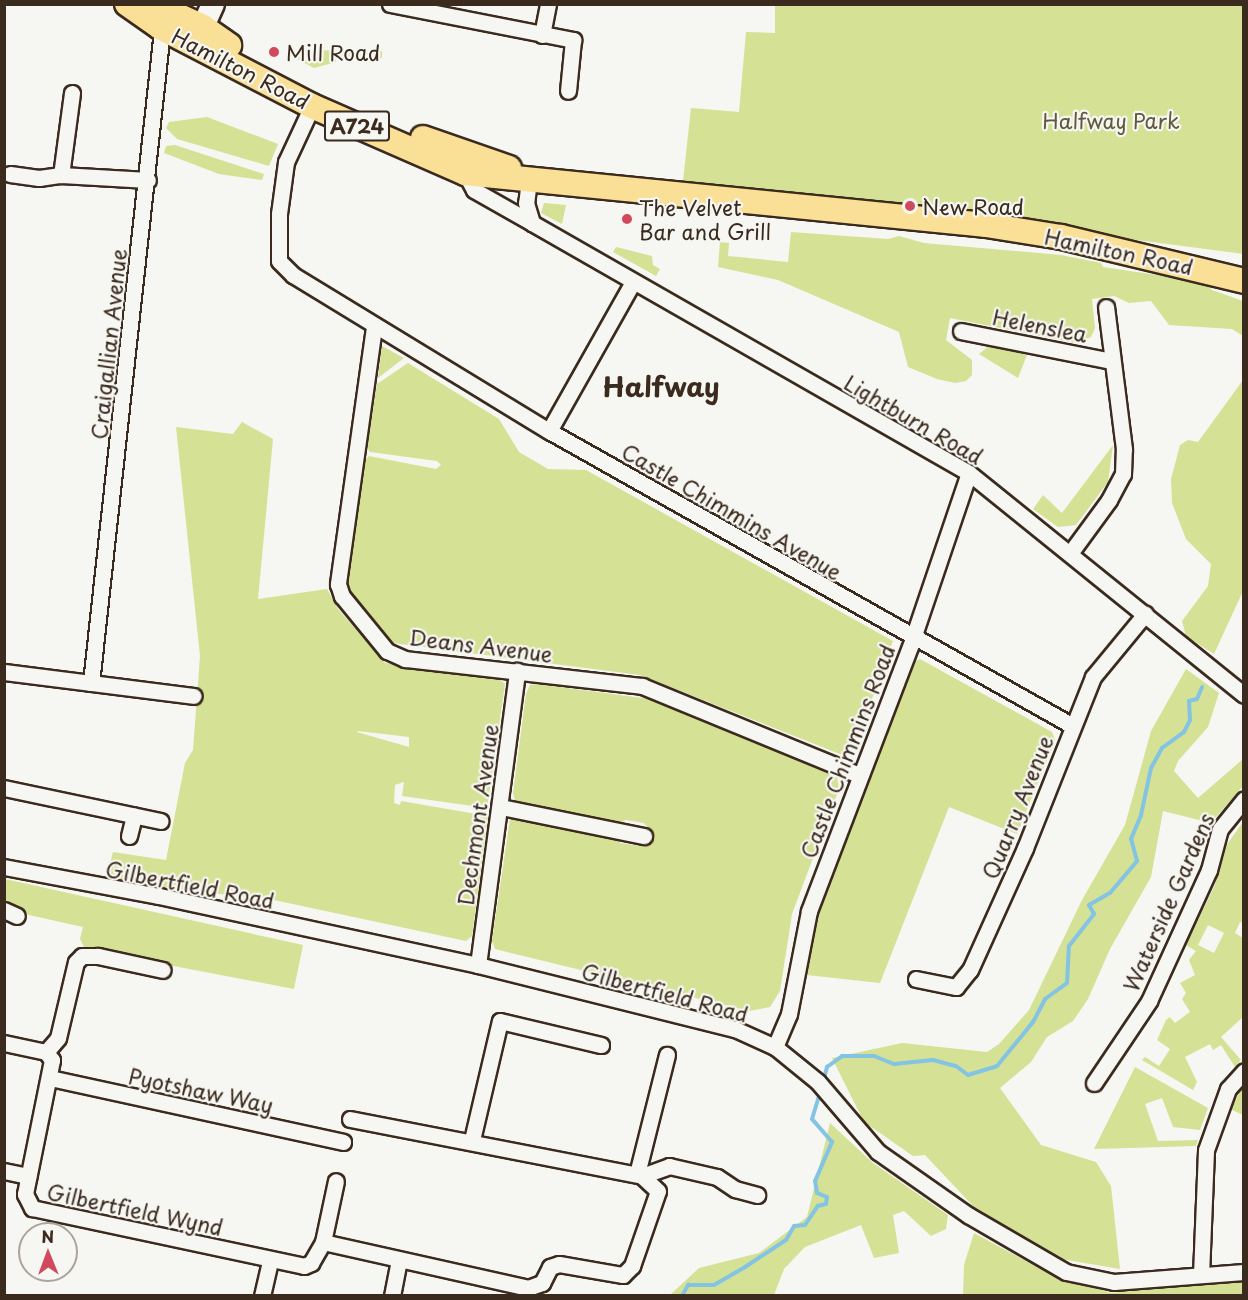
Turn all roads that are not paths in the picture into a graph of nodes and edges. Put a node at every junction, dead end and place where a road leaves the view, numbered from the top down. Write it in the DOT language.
graph roads {
  1 [pos="127,4"];
  2 [pos="213,4"];
  3 [pos="390,4"];
  4 [pos="548,4"];
  5 [pos="160,14"];
  6 [pos="200,35"];
  7 [pos="542,35"];
  8 [pos="568,91"];
  9 [pos="72,93"];
  10 [pos="312,105"];
  11 [pos="465,173"];
  12 [pos="10,174"];
  13 [pos="61,175"];
  14 [pos="148,180"];
  15 [pos="528,180"];
  16 [pos="532,223"];
  17 [pos="1244,281"];
  18 [pos="633,282"];
  19 [pos="1106,307"];
  20 [pos="374,327"];
  21 [pos="961,331"];
  22 [pos="1111,361"];
  23 [pos="549,430"];
  24 [pos="969,473"];
  25 [pos="1071,552"];
  26 [pos="1145,614"];
  27 [pos="913,638"];
  28 [pos="517,671"];
  29 [pos="4,672"];
  30 [pos="91,683"];
  31 [pos="1244,695"];
  32 [pos="193,696"];
  33 [pos="1072,726"];
  34 [pos="859,775"];
  35 [pos="4,788"];
  36 [pos="1244,800"];
  37 [pos="501,807"];
  38 [pos="134,816"];
  39 [pos="161,821"];
  40 [pos="129,836"];
  41 [pos="644,836"];
  42 [pos="4,867"];
  43 [pos="478,965"];
  44 [pos="163,970"];
  45 [pos="916,978"];
  46 [pos="4,1043"];
  47 [pos="601,1045"];
  48 [pos="775,1047"];
  49 [pos="46,1052"];
  50 [pos="667,1055"];
  51 [pos="1244,1071"];
  52 [pos="50,1078"];
  53 [pos="1094,1083"];
  54 [pos="350,1119"];
  55 [pos="471,1140"];
  56 [pos="343,1142"];
  57 [pos="4,1171"];
  58 [pos="639,1175"];
  59 [pos="28,1176"];
  60 [pos="336,1181"];
  61 [pos="757,1195"];
  62 [pos="323,1242"];
  63 [pos="399,1260"];
  64 [pos="270,1261"];
  65 [pos="1244,1272"];
  66 [pos="1201,1275"];
  67 [pos="262,1296"];
  68 [pos="392,1296"];
  1 -- 5 [label="main road, Hamilton Road / A724"];
  2 -- 6 [label="street"];
  3 -- 7 [label="street"];
  4 -- 7 [label="street"];
  5 -- 6 [label="main road, Hamilton Road / A724"];
  5 -- 14 [label="street, Craigallian Avenue"];
  6 -- 10 [label="main road, Hamilton Road / A724"];
  6 -- 15 [label="main road, Hamilton Road / A724"];
  7 -- 8 [label="street"];
  9 -- 13 [label="street"];
  10 -- 11 [label="main road, Hamilton Road / A724"];
  10 -- 20 [label="street, Castle Chimmins Avenue"];
  11 -- 15 [label="main road, Hamilton Road / A724"];
  11 -- 16 [label="street, Lightburn Road"];
  12 -- 13 [label="street"];
  13 -- 14 [label="street"];
  14 -- 30 [label="street, Craigallian Avenue"];
  15 -- 16 [label="street"];
  15 -- 17 [label="main road, Hamilton Road / A724"];
  16 -- 18 [label="street, Lightburn Road"];
  18 -- 23 [label="street"];
  18 -- 24 [label="street, Lightburn Road"];
  19 -- 22 [label="street"];
  20 -- 23 [label="street, Castle Chimmins Avenue"];
  20 -- 28 [label="street, Deans Avenue"];
  21 -- 22 [label="street, Helenslea"];
  22 -- 25 [label="street"];
  23 -- 27 [label="street, Castle Chimmins Avenue"];
  24 -- 25 [label="street, Lightburn Road"];
  24 -- 27 [label="street, Castle Chimmins Road"];
  25 -- 26 [label="street, Lightburn Road"];
  26 -- 31 [label="street, Lightburn Road"];
  26 -- 33 [label="street, Quarry Avenue"];
  27 -- 33 [label="street, Castle Chimmins Avenue"];
  27 -- 34 [label="street, Castle Chimmins Road"];
  28 -- 34 [label="street, Deans Avenue"];
  28 -- 37 [label="street, Dechmont Avenue"];
  29 -- 30 [label="street"];
  30 -- 32 [label="street"];
  33 -- 45 [label="street, Quarry Avenue"];
  34 -- 48 [label="street, Castle Chimmins Road"];
  35 -- 38 [label="street"];
  36 -- 53 [label="street, Waterside Gardens"];
  37 -- 41 [label="street"];
  37 -- 43 [label="street, Dechmont Avenue"];
  38 -- 39 [label="street"];
  38 -- 40 [label="street"];
  42 -- 43 [label="street, Gilbertfield Road"];
  43 -- 48 [label="street, Gilbertfield Road"];
  44 -- 49 [label="street"];
  46 -- 49 [label="street"];
  47 -- 55 [label="street"];
  48 -- 66 [label="street, Gilbertfield Road"];
  49 -- 52 [label="street, Gilbertfield Wynd"];
  50 -- 58 [label="street"];
  51 -- 66 [label="street"];
  52 -- 56 [label="street, Pyotshaw Way"];
  52 -- 59 [label="street, Gilbertfield Wynd"];
  54 -- 55 [label="street"];
  55 -- 58 [label="street"];
  57 -- 59 [label="street"];
  58 -- 61 [label="street"];
  58 -- 63 [label="street"];
  59 -- 64 [label="street, Gilbertfield Wynd"];
  60 -- 62 [label="street, Gilbertfield Wynd"];
  62 -- 63 [label="street"];
  62 -- 64 [label="street, Gilbertfield Wynd"];
  63 -- 68 [label="street"];
  64 -- 67 [label="street"];
  65 -- 66 [label="street, Gilbertfield Road"];
}
